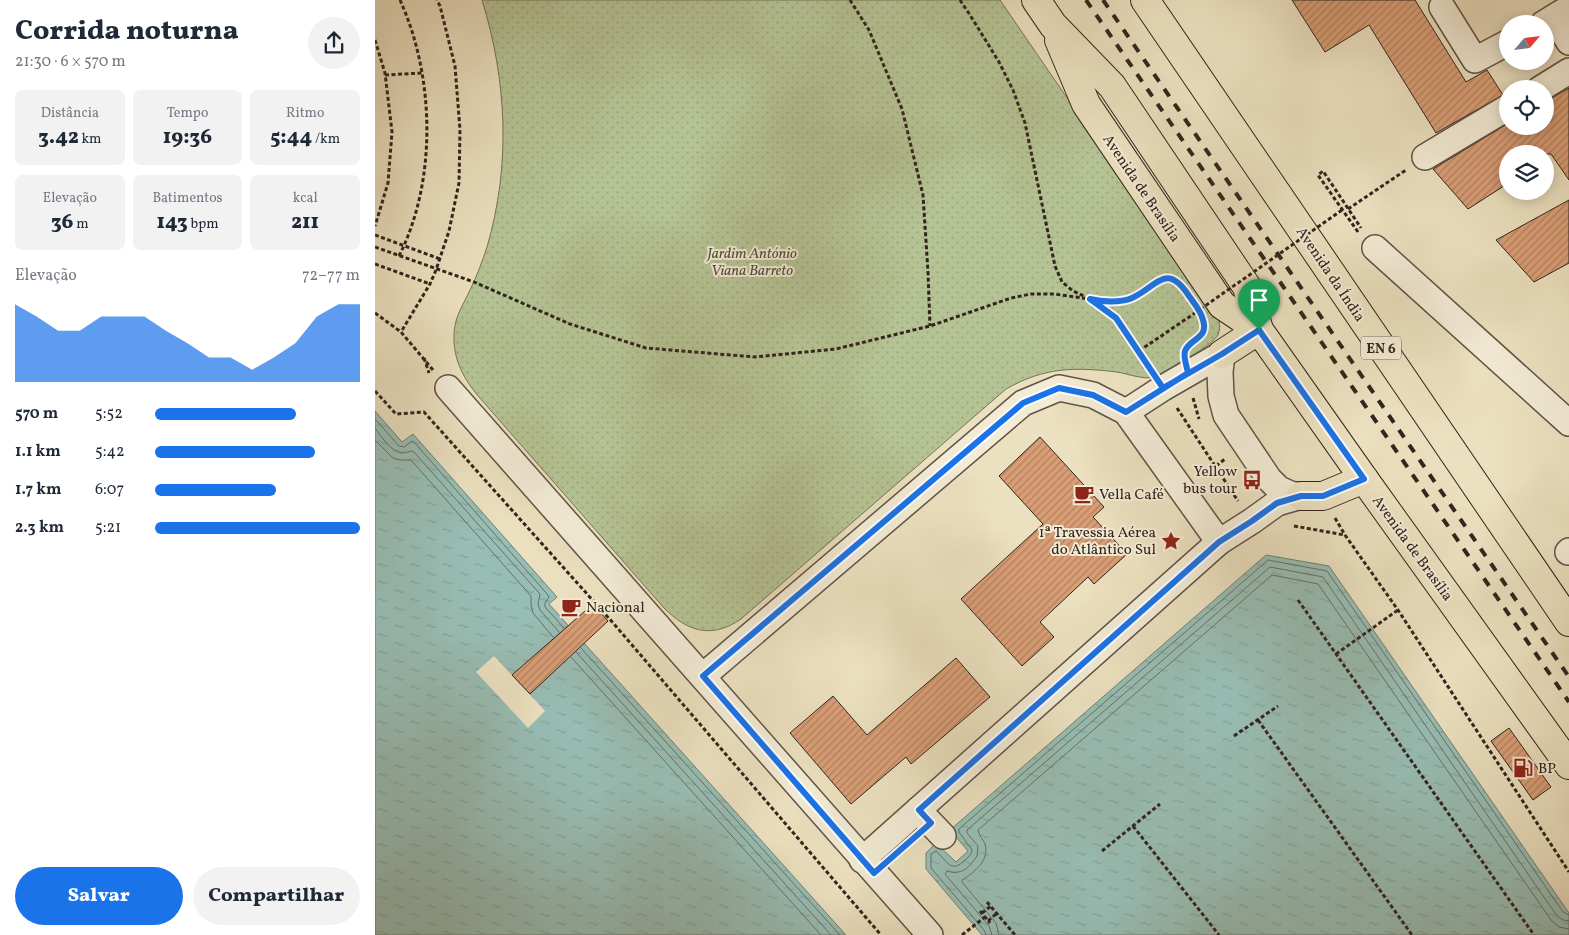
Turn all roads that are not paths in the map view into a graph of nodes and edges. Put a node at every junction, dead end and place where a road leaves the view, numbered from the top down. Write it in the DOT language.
graph roads {
  1 [pos="1036,0"];
  2 [pos="1145,0"];
  3 [pos="1442,7"];
  4 [pos="1555,16"];
  5 [pos="1569,42"];
  6 [pos="1499,47"];
  7 [pos="1569,71"];
  8 [pos="1554,80"];
  9 [pos="1499,113"];
  10 [pos="1425,157"];
  11 [pos="1368,243"];
  12 [pos="1259,330"];
  13 [pos="1222,354"];
  14 [pos="439,381"];
  15 [pos="1126,412"];
  16 [pos="1569,422"];
  17 [pos="1364,479"];
  18 [pos="1301,496"];
  19 [pos="1219,542"];
  20 [pos="1569,622"];
  21 [pos="703,676"];
  22 [pos="1569,766"];
  23 [pos="919,810"];
  24 [pos="943,836"];
  25 [pos="863,860"];
  26 [pos="930,935"];
  1 -- 12 [label="main road, Avenida de Brasília"];
  2 -- 20 [label="main road, Avenida da Índia / EN 6"];
  3 -- 6 [label="street"];
  4 -- 5 [label="street"];
  7 -- 8 [label="street"];
  9 -- 10 [label="street"];
  11 -- 16 [label="street"];
  12 -- 13 [label="main road"];
  12 -- 17 [label="main road, Avenida de Brasília"];
  13 -- 15 [label="street"];
  13 -- 18 [label="street"];
  14 -- 21 [label="street"];
  15 -- 19 [label="street"];
  15 -- 21 [label="street"];
  17 -- 18 [label="main road"];
  17 -- 22 [label="main road, Avenida de Brasília"];
  18 -- 19 [label="street"];
  19 -- 23 [label="street"];
  21 -- 25 [label="street"];
  23 -- 24 [label="street"];
  23 -- 25 [label="street"];
  25 -- 26 [label="street"];
}
